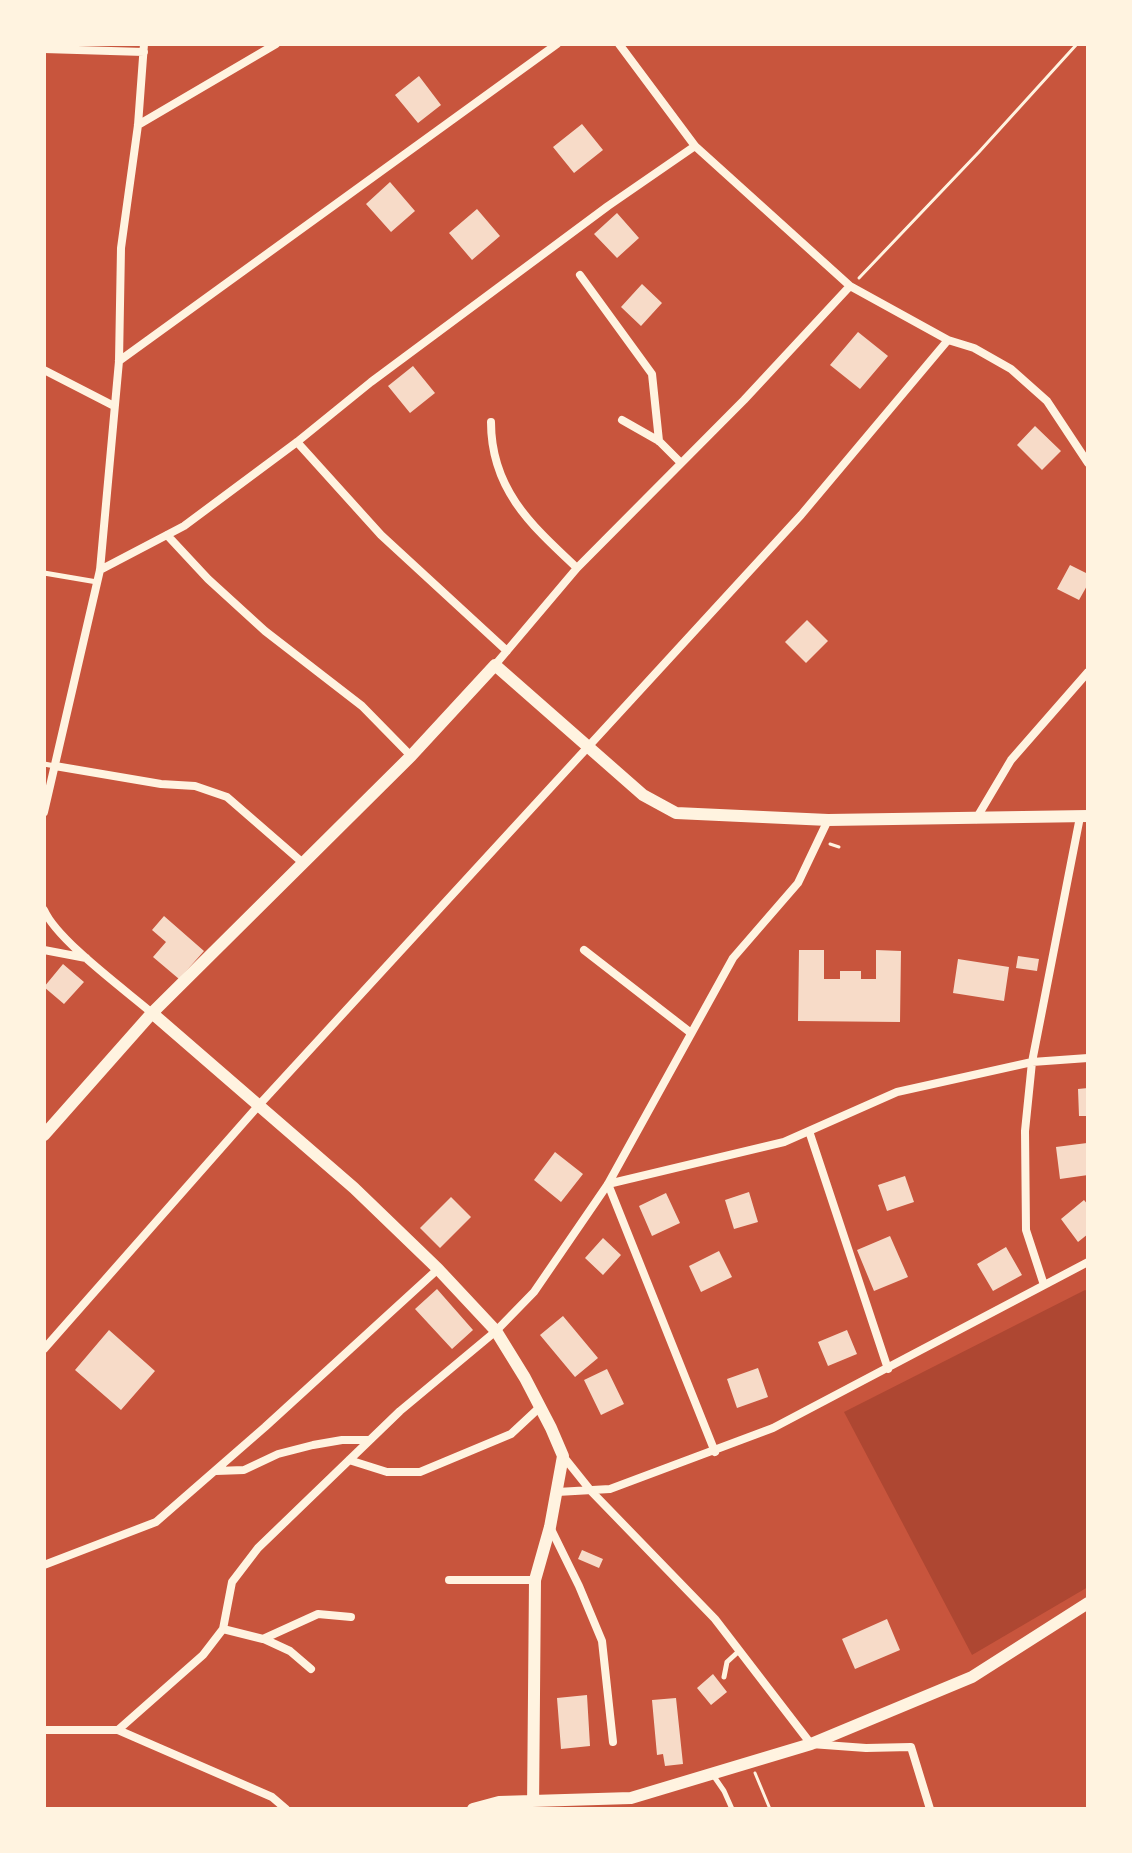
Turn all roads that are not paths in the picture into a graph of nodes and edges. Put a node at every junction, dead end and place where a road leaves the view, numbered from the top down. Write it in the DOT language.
graph roads {
  1 [pos="276,44"];
  2 [pos="557,44"];
  3 [pos="619,44"];
  4 [pos="144,48"];
  5 [pos="44,49"];
  6 [pos="138,125"];
  7 [pos="695,146"];
  8 [pos="580,275"];
  9 [pos="850,286"];
  10 [pos="948,340"];
  11 [pos="119,361"];
  12 [pos="44,370"];
  13 [pos="114,406"];
  14 [pos="622,420"];
  15 [pos="491,422"];
  16 [pos="659,441"];
  17 [pos="297,442"];
  18 [pos="681,463"];
  19 [pos="1088,463"];
  20 [pos="167,535"];
  21 [pos="577,568"];
  22 [pos="100,570"];
  23 [pos="44,573"];
  24 [pos="97,582"];
  25 [pos="507,651"];
  26 [pos="495,665"];
  27 [pos="1088,672"];
  28 [pos="590,746"];
  29 [pos="411,756"];
  30 [pos="44,764"];
  31 [pos="55,766"];
  32 [pos="44,812"];
  33 [pos="1084,816"];
  34 [pos="976,819"];
  35 [pos="828,820"];
  36 [pos="303,863"];
  37 [pos="44,910"];
  38 [pos="44,950"];
  39 [pos="584,950"];
  40 [pos="88,959"];
  41 [pos="152,1013"];
  42 [pos="691,1033"];
  43 [pos="1088,1058"];
  44 [pos="1032,1062"];
  45 [pos="259,1105"];
  46 [pos="809,1131"];
  47 [pos="44,1135"];
  48 [pos="608,1184"];
  49 [pos="1086,1266"];
  50 [pos="438,1269"];
  51 [pos="1044,1285"];
  52 [pos="44,1331"];
  53 [pos="496,1331"];
  54 [pos="52,1338"];
  55 [pos="44,1349"];
  56 [pos="888,1369"];
  57 [pos="540,1407"];
  58 [pos="369,1440"];
  59 [pos="715,1452"];
  60 [pos="563,1456"];
  61 [pos="349,1460"];
  62 [pos="216,1471"];
  63 [pos="591,1491"];
  64 [pos="557,1492"];
  65 [pos="550,1527"];
  66 [pos="44,1565"];
  67 [pos="449,1580"];
  68 [pos="535,1580"];
  69 [pos="1088,1603"];
  70 [pos="351,1617"];
  71 [pos="223,1629"];
  72 [pos="263,1639"];
  73 [pos="740,1650"];
  74 [pos="311,1669"];
  75 [pos="724,1677"];
  76 [pos="44,1730"];
  77 [pos="118,1730"];
  78 [pos="613,1742"];
  79 [pos="811,1744"];
  80 [pos="712,1774"];
  81 [pos="533,1806"];
  82 [pos="286,1809"];
  83 [pos="473,1809"];
  84 [pos="732,1809"];
  85 [pos="930,1809"];
  1 -- 6 [label="street"];
  2 -- 11 [label="street"];
  3 -- 7 [label="street"];
  4 -- 5 [label="street"];
  4 -- 6 [label="street"];
  6 -- 11 [label="street"];
  7 -- 9 [label="street"];
  7 -- 17 [label="street"];
  8 -- 16 [label="street"];
  9 -- 10 [label="street"];
  9 -- 18 [label="street"];
  10 -- 19 [label="street"];
  10 -- 28 [label="street"];
  11 -- 13 [label="street"];
  12 -- 13 [label="street"];
  13 -- 22 [label="street"];
  14 -- 16 [label="street"];
  15 -- 21 [label="street"];
  16 -- 18 [label="street"];
  17 -- 20 [label="street"];
  17 -- 25 [label="street"];
  18 -- 21 [label="street"];
  20 -- 22 [label="street"];
  20 -- 29 [label="street"];
  21 -- 25 [label="street"];
  22 -- 24 [label="street"];
  23 -- 24 [label="lane"];
  24 -- 31 [label="street"];
  25 -- 26 [label="street"];
  26 -- 28 [label="street"];
  26 -- 29 [label="street"];
  27 -- 34 [label="street"];
  28 -- 35 [label="street"];
  28 -- 45 [label="street"];
  29 -- 36 [label="street"];
  30 -- 31 [label="lane"];
  31 -- 32 [label="street"];
  31 -- 36 [label="street"];
  33 -- 34 [label="street"];
  33 -- 44 [label="street"];
  34 -- 35 [label="street"];
  35 -- 42 [label="street"];
  36 -- 41 [label="street"];
  37 -- 40 [label="street"];
  38 -- 40 [label="street"];
  39 -- 42 [label="street"];
  40 -- 41 [label="street"];
  41 -- 45 [label="street"];
  41 -- 47 [label="street"];
  42 -- 48 [label="street"];
  43 -- 44 [label="street"];
  44 -- 46 [label="street"];
  44 -- 51 [label="street"];
  45 -- 50 [label="street"];
  45 -- 54 [label="street"];
  46 -- 48 [label="street"];
  46 -- 56 [label="street"];
  48 -- 53 [label="street"];
  48 -- 59 [label="street"];
  49 -- 51 [label="street"];
  50 -- 53 [label="street"];
  50 -- 62 [label="street"];
  51 -- 56 [label="street"];
  52 -- 54 [label="street"];
  53 -- 57 [label="street"];
  53 -- 58 [label="street"];
  54 -- 55 [label="street"];
  56 -- 59 [label="street"];
  57 -- 60 [label="street"];
  57 -- 61 [label="street"];
  58 -- 61 [label="street"];
  58 -- 62 [label="street"];
  59 -- 63 [label="street"];
  60 -- 63 [label="street"];
  60 -- 64 [label="street"];
  61 -- 71 [label="street"];
  62 -- 66 [label="street"];
  63 -- 64 [label="street"];
  63 -- 73 [label="street"];
  64 -- 65 [label="street"];
  65 -- 68 [label="street"];
  65 -- 78 [label="street"];
  67 -- 68 [label="street"];
  68 -- 81 [label="street"];
  69 -- 79 [label="street"];
  70 -- 72 [label="street"];
  71 -- 72 [label="street"];
  71 -- 77 [label="street"];
  72 -- 74 [label="street"];
  73 -- 75 [label="lane"];
  73 -- 79 [label="street"];
  76 -- 77 [label="street"];
  77 -- 82 [label="street"];
  79 -- 80 [label="street"];
  79 -- 85 [label="street"];
  80 -- 81 [label="street"];
  80 -- 84 [label="lane"];
  81 -- 83 [label="street"];
}
